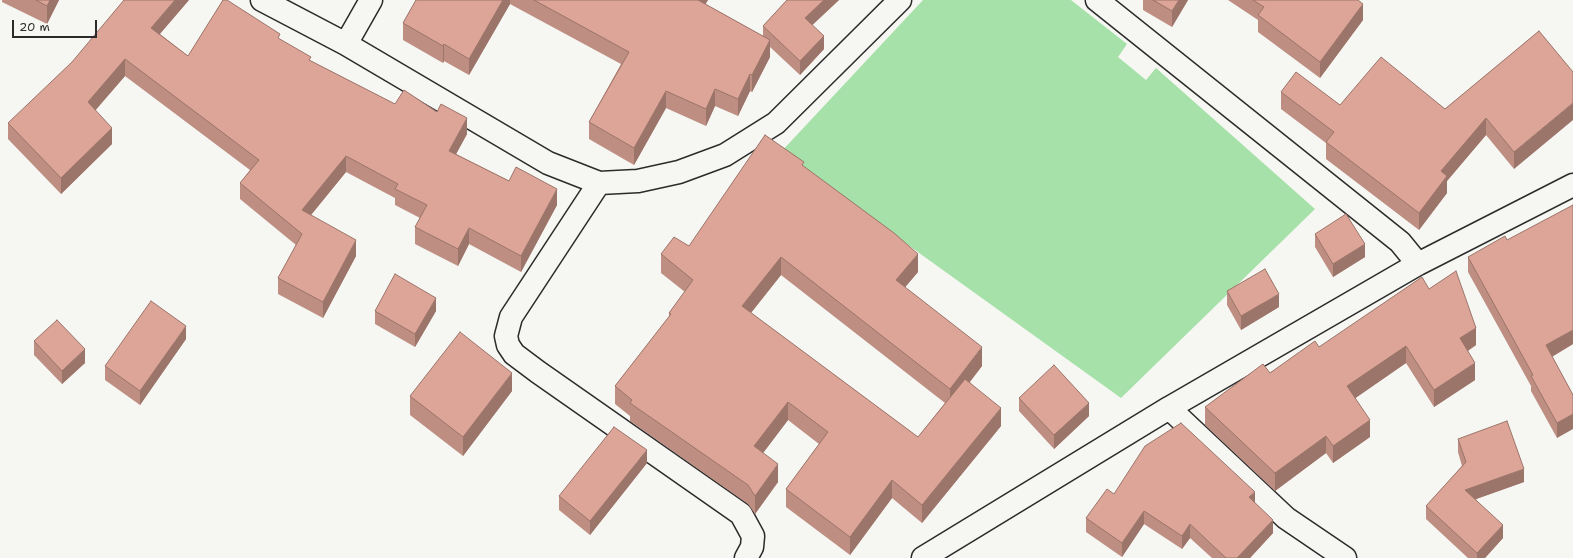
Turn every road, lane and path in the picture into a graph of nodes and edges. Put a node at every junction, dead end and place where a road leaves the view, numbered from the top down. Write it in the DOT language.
graph roads {
  1 [pos="262,0"];
  2 [pos="372,0"];
  3 [pos="900,0"];
  4 [pos="1097,0"];
  5 [pos="346,44"];
  6 [pos="598,183"];
  7 [pos="1573,185"];
  8 [pos="1418,264"];
  9 [pos="1170,408"];
  10 [pos="746,558"];
  11 [pos="923,558"];
  12 [pos="1345,558"];
  1 -- 5 [label="street"];
  2 -- 5 [label="street"];
  3 -- 6 [label="street"];
  4 -- 8 [label="street"];
  5 -- 6 [label="street"];
  6 -- 10 [label="street"];
  7 -- 8 [label="street"];
  8 -- 9 [label="street"];
  9 -- 11 [label="street"];
  9 -- 12 [label="street"];
}
